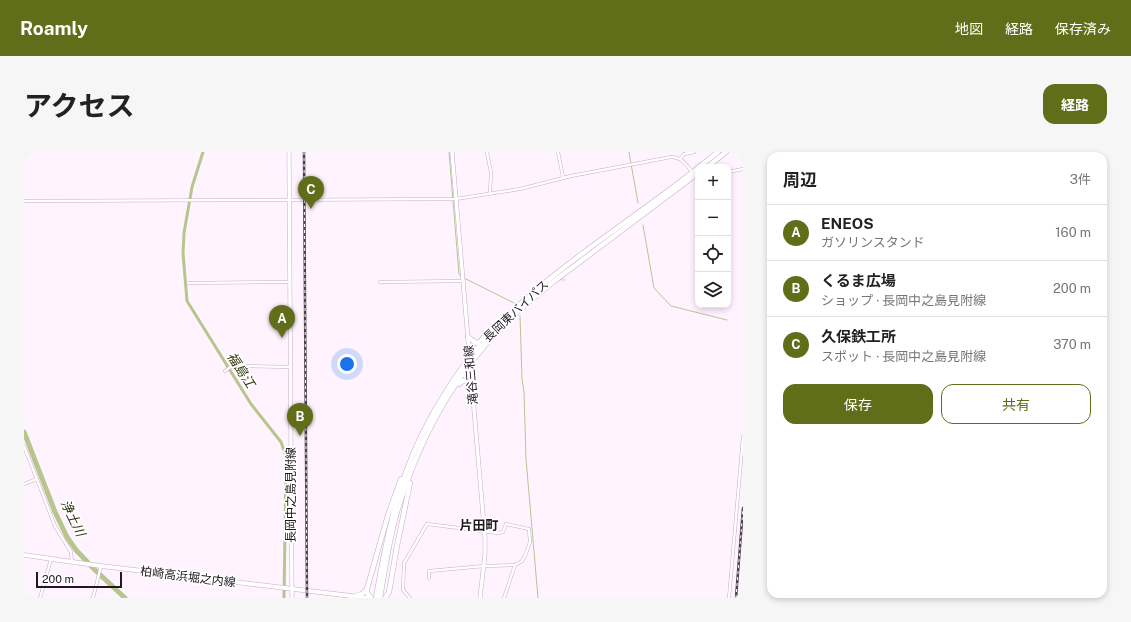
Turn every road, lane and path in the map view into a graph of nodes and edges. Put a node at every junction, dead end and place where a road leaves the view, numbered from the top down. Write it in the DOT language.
graph roads {
  1 [pos="289,152"];
  2 [pos="452,152"];
  3 [pos="487,152"];
  4 [pos="558,152"];
  5 [pos="694,152"];
  6 [pos="718,152"];
  7 [pos="726,152"];
  8 [pos="680,159"];
  9 [pos="702,164"];
  10 [pos="711,164"];
  11 [pos="743,169"];
  12 [pos="731,171"];
  13 [pos="695,173"];
  14 [pos="695,175"];
  15 [pos="695,175"];
  16 [pos="562,177"];
  17 [pos="490,193"];
  18 [pos="456,199"];
  19 [pos="290,200"];
  20 [pos="24,201"];
  21 [pos="550,279"];
  22 [pos="463,281"];
  23 [pos="290,282"];
  24 [pos="380,282"];
  25 [pos="188,283"];
  26 [pos="468,337"];
  27 [pos="470,357"];
  28 [pos="471,364"];
  29 [pos="291,367"];
  30 [pos="225,371"];
  31 [pos="473,389"];
  32 [pos="743,437"];
  33 [pos="24,446"];
  34 [pos="418,454"];
  35 [pos="37,479"];
  36 [pos="24,484"];
  37 [pos="402,491"];
  38 [pos="484,532"];
  39 [pos="24,556"];
  40 [pos="50,559"];
  41 [pos="72,562"];
  42 [pos="515,565"];
  43 [pos="102,566"];
  44 [pos="484,566"];
  45 [pos="429,578"];
  46 [pos="290,588"];
  47 [pos="367,589"];
  48 [pos="379,592"];
  49 [pos="389,592"];
  50 [pos="356,596"];
  51 [pos="40,598"];
  52 [pos="93,598"];
  53 [pos="292,598"];
  54 [pos="369,598"];
  55 [pos="376,598"];
  56 [pos="380,598"];
  57 [pos="385,598"];
  58 [pos="392,598"];
  59 [pos="410,598"];
  60 [pos="480,598"];
  61 [pos="504,598"];
  62 [pos="729,598"];
  1 -- 19 [label="main road, 長岡中之島見附線"];
  2 -- 18 [label="main road, 滝谷三和線"];
  3 -- 17 [label="street"];
  4 -- 16 [label="street"];
  5 -- 8 [label="street"];
  6 -- 9 [label="highway, 長岡東バイパス"];
  7 -- 10 [label="highway"];
  8 -- 13 [label="street"];
  8 -- 16 [label="street"];
  11 -- 12 [label="street"];
  14 -- 21 [label="highway, 長岡東バイパス"];
  15 -- 28 [label="highway, 長岡東バイパス"];
  16 -- 17 [label="street"];
  17 -- 18 [label="street"];
  18 -- 19 [label="street"];
  18 -- 22 [label="main road, 滝谷三和線"];
  19 -- 20 [label="street"];
  19 -- 23 [label="main road, 長岡中之島見附線"];
  21 -- 26 [label="highway"];
  21 -- 27 [label="highway, 長岡東バイパス"];
  22 -- 24 [label="street"];
  22 -- 26 [label="main road, 滝谷三和線"];
  23 -- 25 [label="street"];
  23 -- 29 [label="main road, 長岡中之島見附線"];
  26 -- 27 [label="main road, 滝谷三和線"];
  27 -- 28 [label="main road, 滝谷三和線"];
  27 -- 37 [label="highway, 長岡東バイパス"];
  28 -- 31 [label="main road, 滝谷三和線"];
  28 -- 34 [label="highway, 長岡東バイパス"];
  29 -- 30 [label="street"];
  29 -- 46 [label="main road, 長岡中之島見附線"];
  31 -- 34 [label="highway"];
  31 -- 38 [label="main road, 滝谷三和線"];
  32 -- 62 [label="street"];
  33 -- 35 [label="street"];
  34 -- 37 [label="highway, 長岡東バイパス"];
  35 -- 36 [label="street"];
  35 -- 41 [label="street"];
  37 -- 47 [label="highway"];
  37 -- 48 [label="highway"];
  37 -- 49 [label="highway"];
  38 -- 42 [label="street"];
  38 -- 44 [label="main road, 滝谷三和線"];
  38 -- 59 [label="street"];
  39 -- 40 [label="main road, 柏崎高浜堀之内線"];
  40 -- 41 [label="main road, 柏崎高浜堀之内線"];
  40 -- 51 [label="street"];
  41 -- 43 [label="main road, 柏崎高浜堀之内線"];
  42 -- 44 [label="street"];
  42 -- 61 [label="street"];
  43 -- 46 [label="main road, 柏崎高浜堀之内線"];
  43 -- 52 [label="street"];
  44 -- 45 [label="street"];
  44 -- 60 [label="main road, 滝谷三和線"];
  46 -- 50 [label="main road"];
  46 -- 53 [label="main road, 長岡中之島見附線"];
  47 -- 50 [label="highway"];
  47 -- 54 [label="highway"];
  48 -- 55 [label="highway"];
  48 -- 56 [label="highway"];
  49 -- 57 [label="highway"];
  49 -- 58 [label="highway"];
  50 -- 54 [label="main road"];
}
